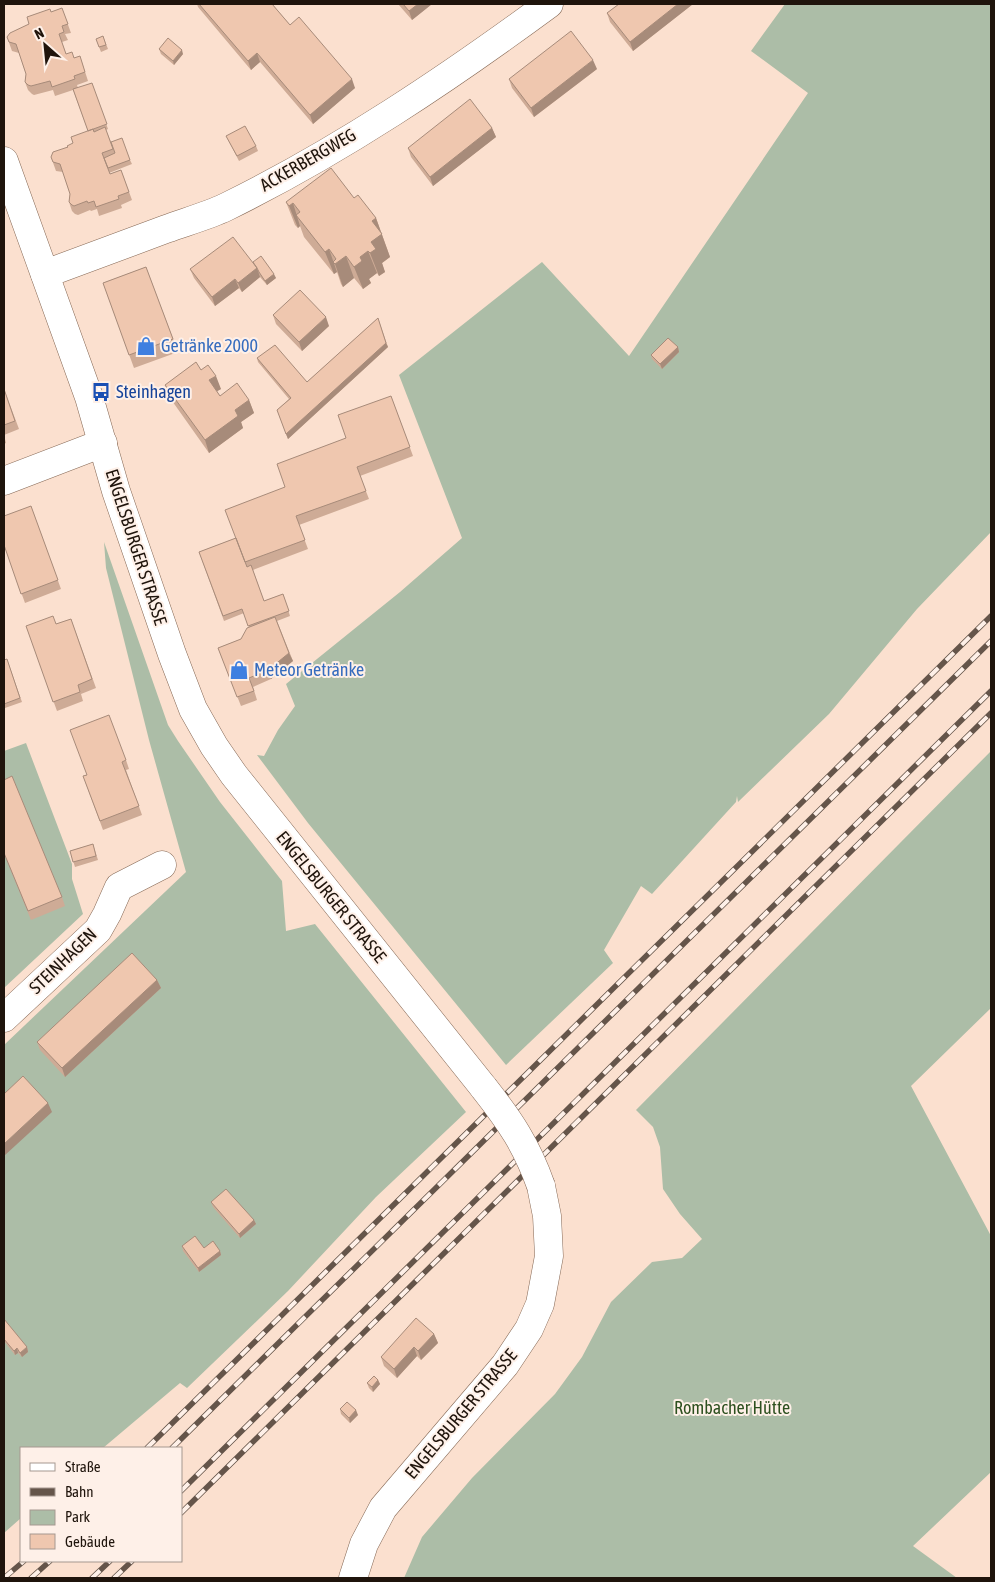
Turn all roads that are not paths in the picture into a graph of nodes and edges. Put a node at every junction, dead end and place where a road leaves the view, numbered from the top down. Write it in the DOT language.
graph roads {
  1 [pos="549,4"];
  2 [pos="4,161"];
  3 [pos="45,274"];
  4 [pos="103,443"];
  5 [pos="4,481"];
  6 [pos="162,865"];
  7 [pos="4,1018"];
  8 [pos="353,1578"];
  1 -- 3 [label="street, ACKERBERGWEG"];
  2 -- 3 [label="street, ENGELSBURGER STRASSE"];
  3 -- 4 [label="street, ENGELSBURGER STRASSE"];
  4 -- 5 [label="street"];
  4 -- 8 [label="street, ENGELSBURGER STRASSE, bridge"];
  6 -- 7 [label="street, STEINHAGEN"];
}
